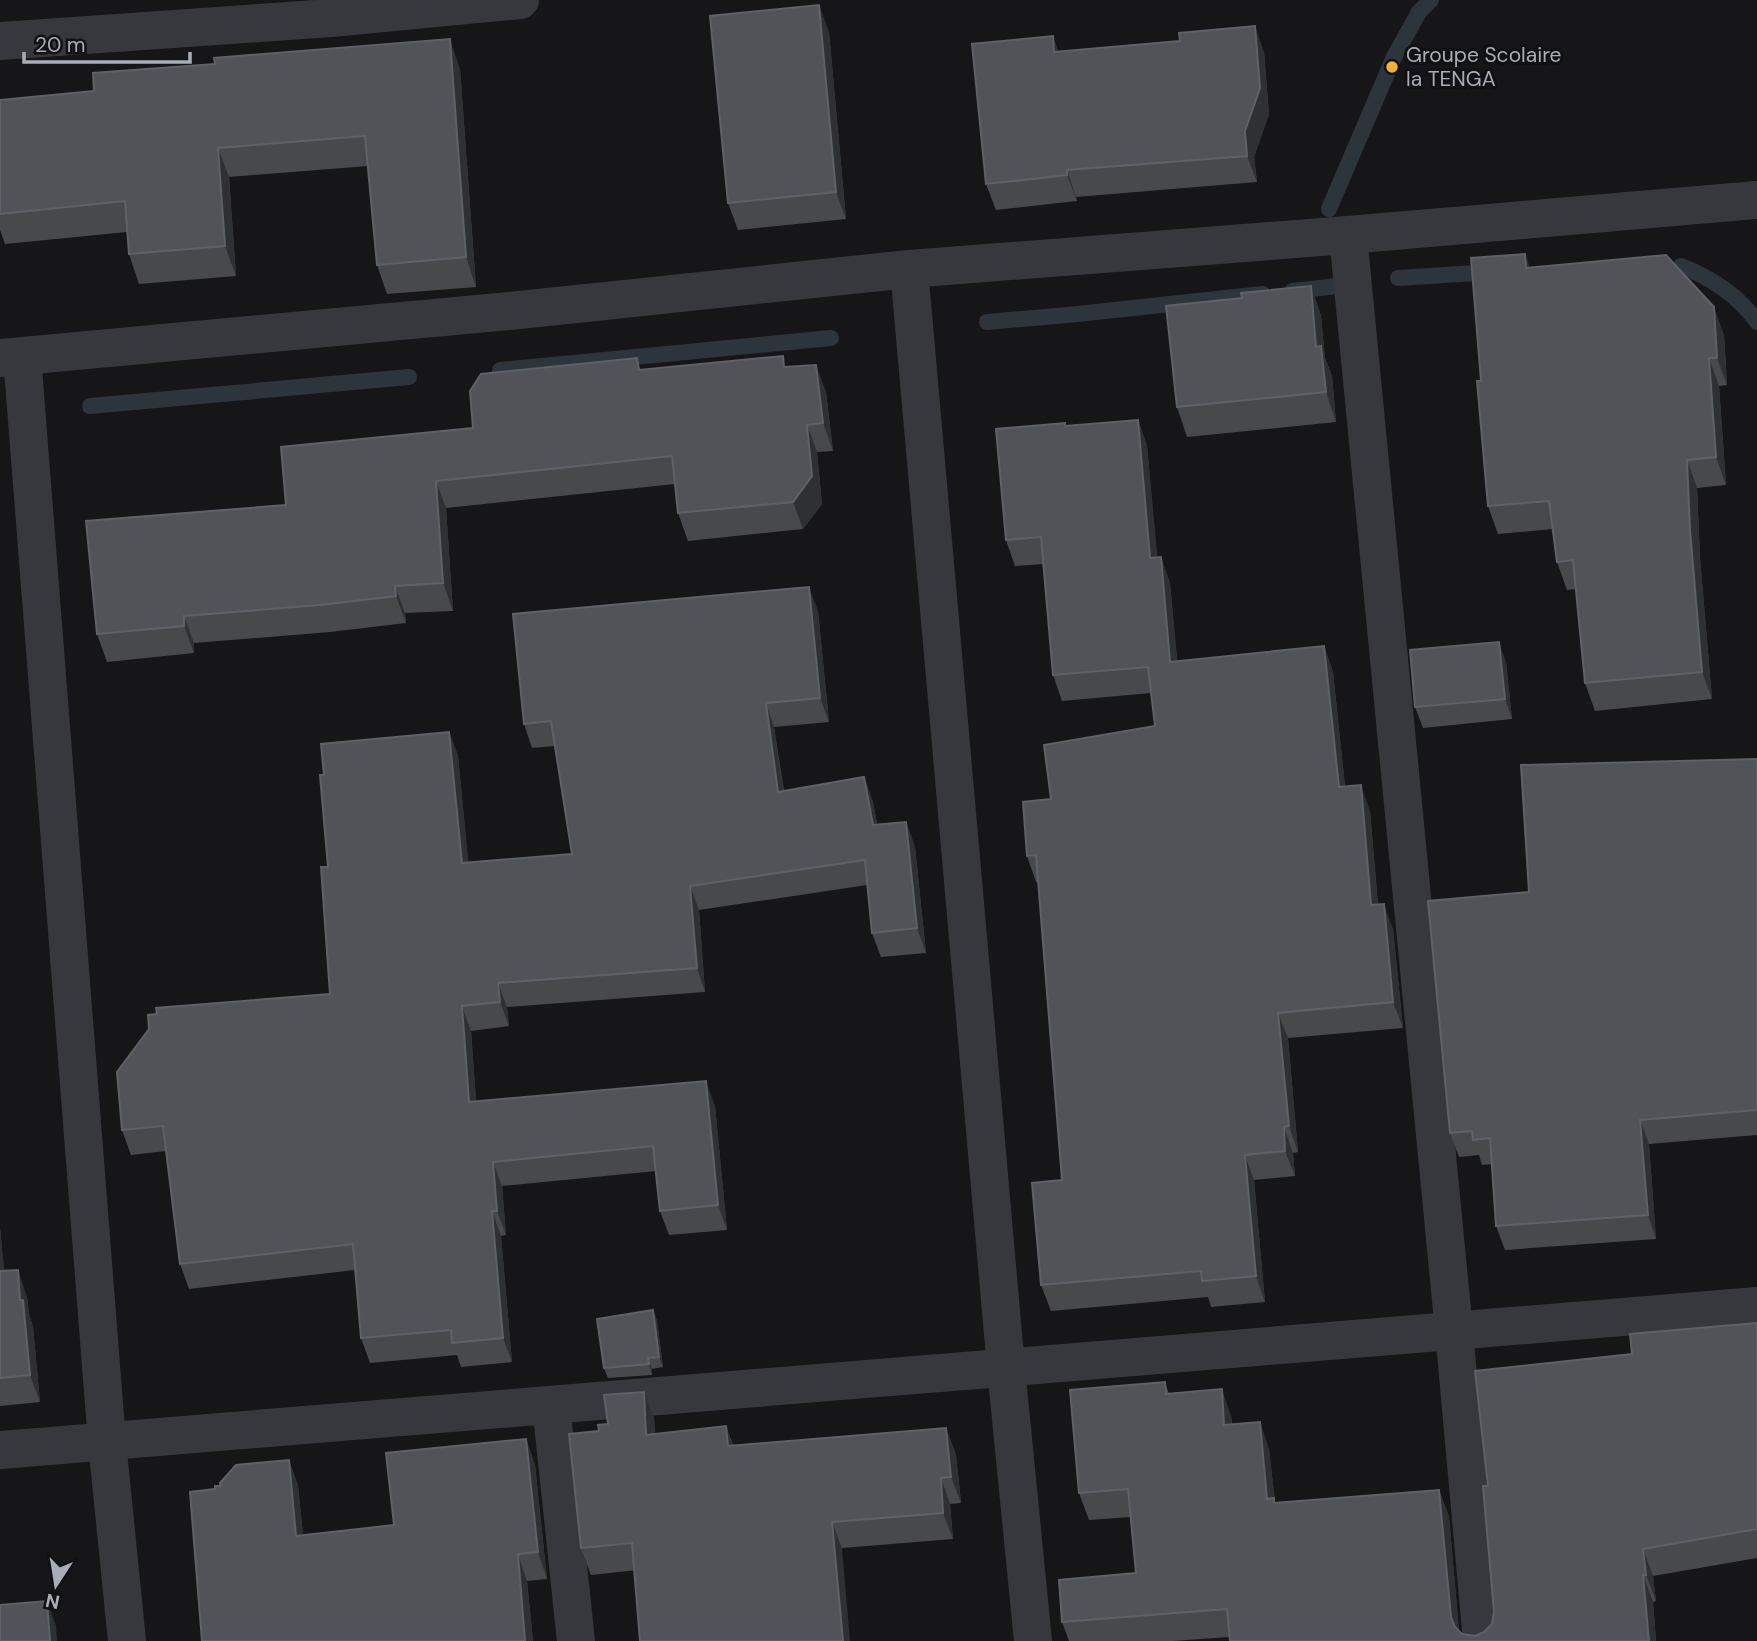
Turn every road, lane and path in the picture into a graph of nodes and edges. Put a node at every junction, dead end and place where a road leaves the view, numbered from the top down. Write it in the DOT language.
graph roads {
  1 [pos="520,0"];
  2 [pos="331,9"];
  3 [pos="0,41"];
  4 [pos="1757,200"];
  5 [pos="1348,235"];
  6 [pos="909,269"];
  7 [pos="11,357"];
  8 [pos="1757,1306"];
  9 [pos="1454,1331"];
  10 [pos="1006,1368"];
  11 [pos="551,1405"];
  12 [pos="107,1442"];
  13 [pos="0,1450"];
  14 [pos="127,1641"];
  15 [pos="576,1641"];
  16 [pos="1033,1641"];
  17 [pos="1482,1641"];
  1 -- 2 [label="street"];
  2 -- 3 [label="street"];
  4 -- 5 [label="street"];
  5 -- 6 [label="street"];
  5 -- 9 [label="street"];
  6 -- 7 [label="street"];
  6 -- 10 [label="street"];
  7 -- 12 [label="street"];
  8 -- 9 [label="street"];
  9 -- 10 [label="street"];
  9 -- 17 [label="street"];
  10 -- 11 [label="street"];
  10 -- 16 [label="street"];
  11 -- 12 [label="street"];
  11 -- 15 [label="street"];
  12 -- 13 [label="street"];
  12 -- 14 [label="street"];
}
